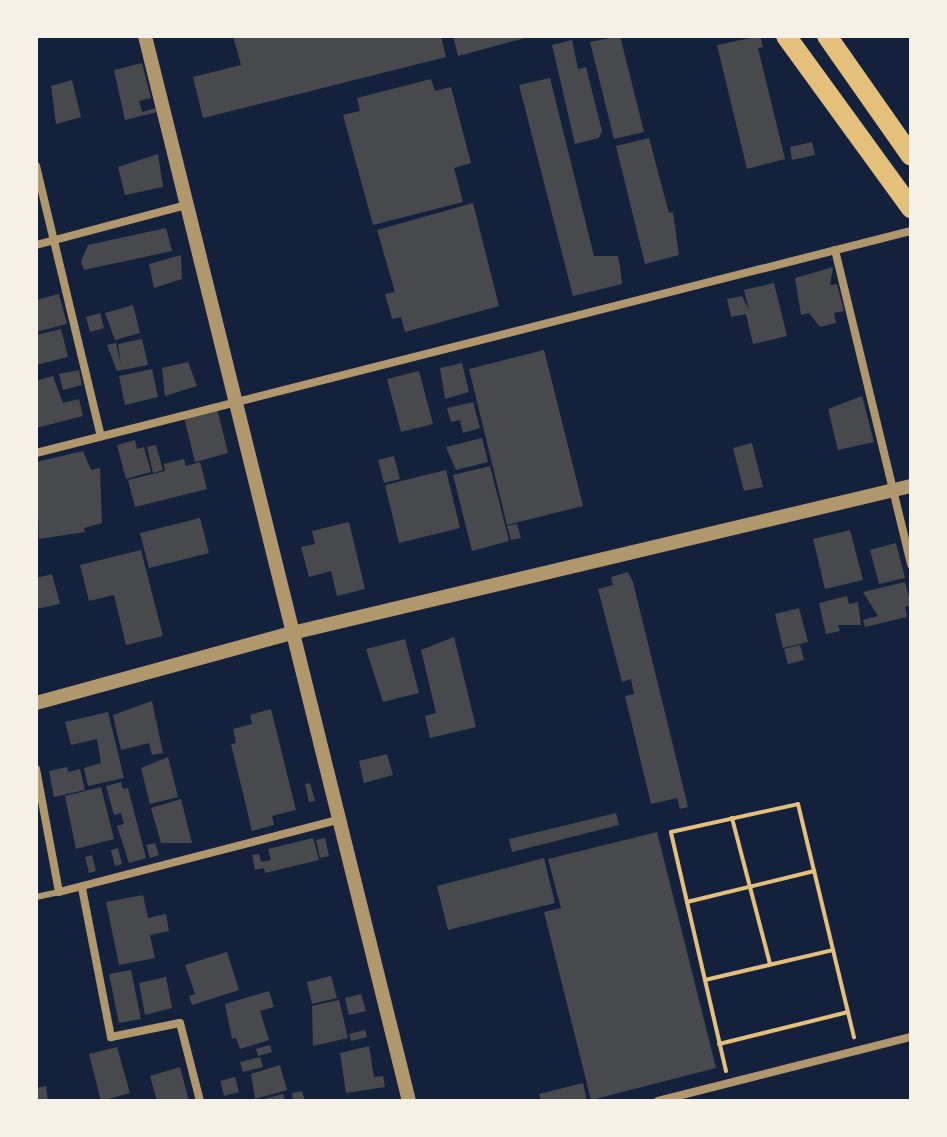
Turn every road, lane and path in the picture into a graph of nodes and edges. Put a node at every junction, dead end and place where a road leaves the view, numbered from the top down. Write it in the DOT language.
graph roads {
  1 [pos="145,36"];
  2 [pos="786,36"];
  3 [pos="827,36"];
  4 [pos="911,156"];
  5 [pos="36,166"];
  6 [pos="186,205"];
  7 [pos="911,208"];
  8 [pos="911,231"];
  9 [pos="54,241"];
  10 [pos="36,245"];
  11 [pos="835,250"];
  12 [pos="233,402"];
  13 [pos="101,436"];
  14 [pos="36,453"];
  15 [pos="911,486"];
  16 [pos="892,491"];
  17 [pos="911,565"];
  18 [pos="292,633"];
  19 [pos="36,703"];
  20 [pos="36,769"];
  21 [pos="732,818"];
  22 [pos="338,820"];
  23 [pos="814,871"];
  24 [pos="82,888"];
  25 [pos="59,892"];
  26 [pos="36,897"];
  27 [pos="687,902"];
  28 [pos="833,950"];
  29 [pos="770,964"];
  30 [pos="705,980"];
  31 [pos="848,1012"];
  32 [pos="911,1037"];
  33 [pos="719,1044"];
  34 [pos="858,1051"];
  35 [pos="728,1083"];
  36 [pos="200,1101"];
  37 [pos="409,1101"];
  38 [pos="662,1101"];
  1 -- 6 [label="street"];
  2 -- 7 [label="main road"];
  3 -- 4 [label="main road"];
  5 -- 9 [label="street"];
  6 -- 9 [label="street"];
  6 -- 12 [label="street"];
  8 -- 11 [label="street"];
  9 -- 10 [label="street"];
  9 -- 13 [label="street"];
  11 -- 12 [label="street"];
  11 -- 16 [label="street"];
  12 -- 13 [label="street"];
  12 -- 18 [label="street"];
  13 -- 14 [label="street"];
  15 -- 16 [label="street"];
  16 -- 17 [label="street"];
  16 -- 18 [label="street"];
  18 -- 19 [label="street"];
  18 -- 22 [label="street"];
  20 -- 25 [label="street"];
  21 -- 23 [label="path"];
  21 -- 27 [label="path"];
  21 -- 29 [label="path"];
  22 -- 24 [label="street"];
  22 -- 37 [label="street"];
  23 -- 27 [label="path"];
  23 -- 28 [label="path"];
  24 -- 25 [label="street"];
  24 -- 36 [label="street"];
  25 -- 26 [label="lane"];
  27 -- 30 [label="path"];
  28 -- 30 [label="path"];
  28 -- 31 [label="path"];
  30 -- 33 [label="path"];
  31 -- 33 [label="path"];
  31 -- 34 [label="path"];
  32 -- 34 [label="street"];
  33 -- 35 [label="path"];
  34 -- 35 [label="street"];
  35 -- 38 [label="street"];
}
